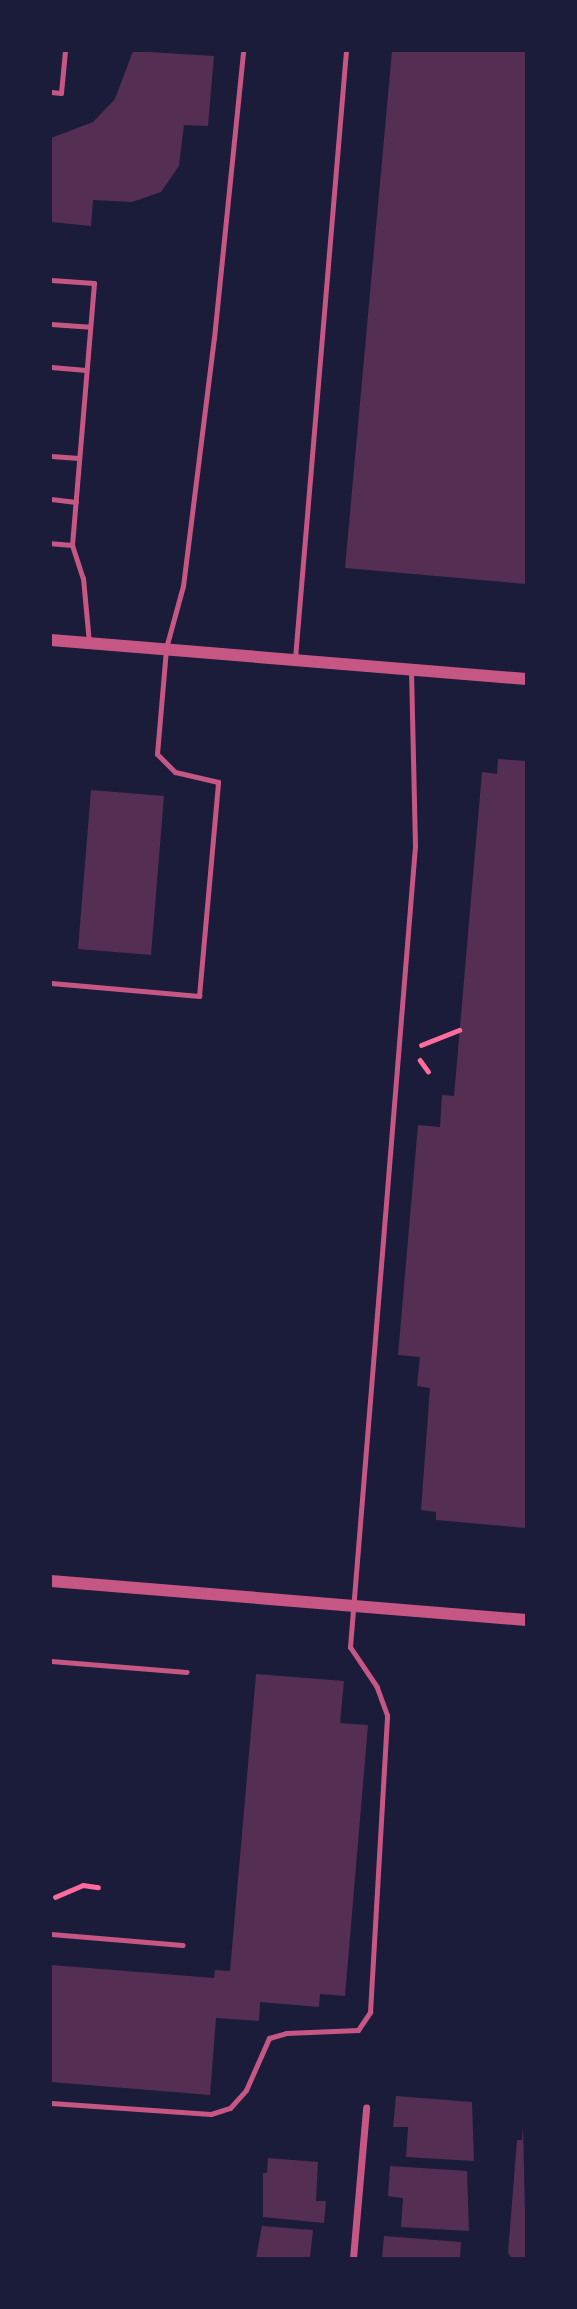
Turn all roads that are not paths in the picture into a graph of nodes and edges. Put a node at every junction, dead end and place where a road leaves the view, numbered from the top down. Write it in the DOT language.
graph roads {
  1 [pos="65,51"];
  2 [pos="243,51"];
  3 [pos="346,51"];
  4 [pos="51,92"];
  5 [pos="51,280"];
  6 [pos="51,324"];
  7 [pos="90,327"];
  8 [pos="51,368"];
  9 [pos="86,370"];
  10 [pos="51,456"];
  11 [pos="79,458"];
  12 [pos="51,499"];
  13 [pos="76,502"];
  14 [pos="51,543"];
  15 [pos="72,545"];
  16 [pos="51,640"];
  17 [pos="89,643"];
  18 [pos="166,648"];
  19 [pos="295,659"];
  20 [pos="411,670"];
  21 [pos="526,679"];
  22 [pos="51,983"];
  23 [pos="51,1581"];
  24 [pos="353,1606"];
  25 [pos="526,1620"];
  26 [pos="51,1661"];
  27 [pos="187,1672"];
  28 [pos="51,1934"];
  29 [pos="183,1945"];
  30 [pos="51,2103"];
  31 [pos="366,2108"];
  32 [pos="353,2258"];
  1 -- 4 [label="lane"];
  2 -- 18 [label="lane"];
  3 -- 19 [label="lane"];
  5 -- 7 [label="lane"];
  6 -- 7 [label="lane"];
  7 -- 9 [label="lane"];
  8 -- 9 [label="lane"];
  9 -- 11 [label="lane"];
  10 -- 11 [label="lane"];
  11 -- 13 [label="lane"];
  12 -- 13 [label="lane"];
  13 -- 15 [label="lane"];
  14 -- 15 [label="lane"];
  15 -- 17 [label="lane"];
  16 -- 17 [label="street"];
  17 -- 18 [label="street"];
  18 -- 19 [label="street"];
  18 -- 22 [label="lane"];
  19 -- 20 [label="street"];
  20 -- 21 [label="street"];
  20 -- 24 [label="lane"];
  23 -- 24 [label="street"];
  24 -- 25 [label="street"];
  24 -- 30 [label="lane"];
  26 -- 27 [label="lane"];
  28 -- 29 [label="lane"];
  31 -- 32 [label="street"];
}
